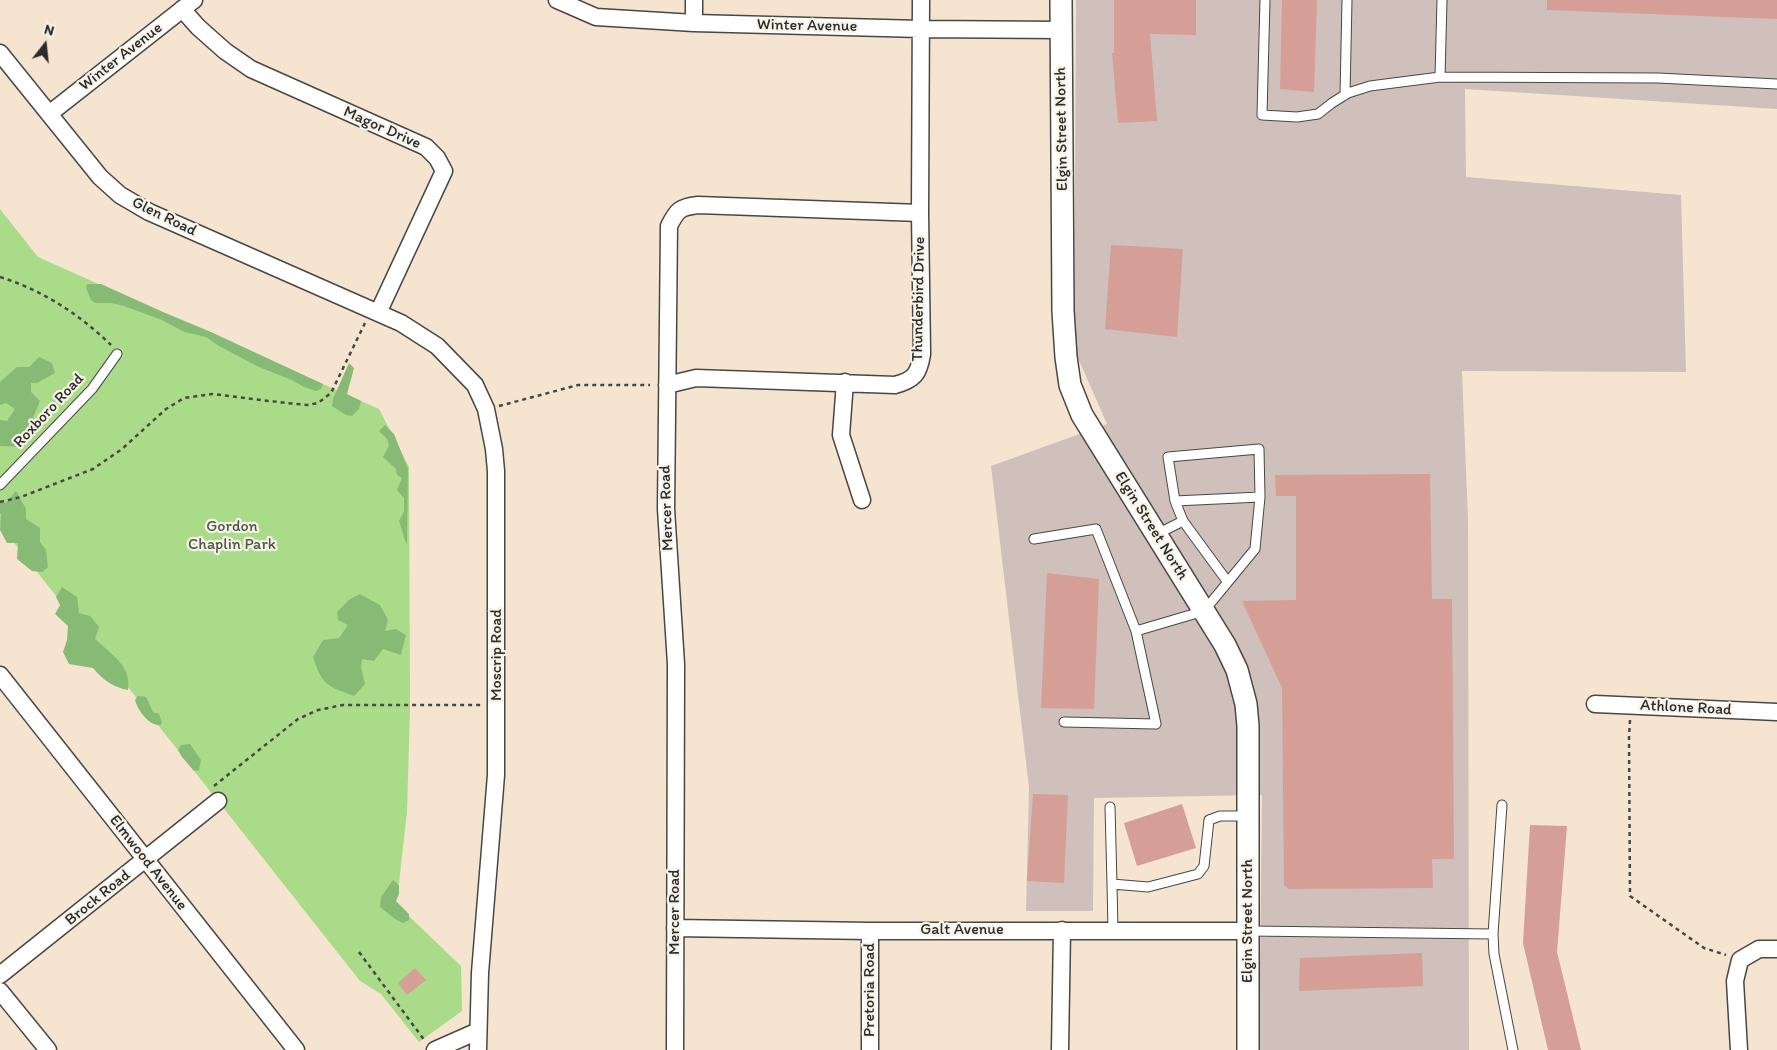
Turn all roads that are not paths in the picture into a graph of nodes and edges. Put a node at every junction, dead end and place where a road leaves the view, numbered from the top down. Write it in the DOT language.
graph roads {
  1 [pos="557,0"];
  2 [pos="694,0"];
  3 [pos="921,0"];
  4 [pos="1061,0"];
  5 [pos="1265,0"];
  6 [pos="1347,0"];
  7 [pos="1442,0"];
  8 [pos="188,4"];
  9 [pos="694,23"];
  10 [pos="921,29"];
  11 [pos="1061,30"];
  12 [pos="0,53"];
  13 [pos="1440,77"];
  14 [pos="1777,84"];
  15 [pos="1345,95"];
  16 [pos="49,114"];
  17 [pos="920,213"];
  18 [pos="378,313"];
  19 [pos="117,354"];
  20 [pos="845,382"];
  21 [pos="658,385"];
  22 [pos="0,485"];
  23 [pos="1260,497"];
  24 [pos="862,500"];
  25 [pos="1175,501"];
  26 [pos="1183,521"];
  27 [pos="1156,534"];
  28 [pos="1034,539"];
  29 [pos="1227,581"];
  30 [pos="1204,610"];
  31 [pos="1136,631"];
  32 [pos="0,675"];
  33 [pos="1595,704"];
  34 [pos="1777,712"];
  35 [pos="1064,722"];
  36 [pos="215,794"];
  37 [pos="1502,805"];
  38 [pos="1110,808"];
  39 [pos="1248,816"];
  40 [pos="145,860"];
  41 [pos="1112,884"];
  42 [pos="675,928"];
  43 [pos="1062,930"];
  44 [pos="1114,930"];
  45 [pos="870,931"];
  46 [pos="1249,931"];
  47 [pos="1493,934"];
  48 [pos="1777,949"];
  49 [pos="0,975"];
  50 [pos="0,991"];
  51 [pos="478,1031"];
  52 [pos="431,1048"];
  53 [pos="48,1050"];
  54 [pos="296,1050"];
  55 [pos="478,1050"];
  56 [pos="675,1050"];
  57 [pos="870,1050"];
  58 [pos="1060,1050"];
  59 [pos="1248,1050"];
  60 [pos="1513,1050"];
  61 [pos="1739,1050"];
  1 -- 9 [label="street, Winter Avenue"];
  2 -- 9 [label="street"];
  3 -- 10 [label="street, Thunderbird Drive"];
  4 -- 11 [label="street, Elgin Street North"];
  5 -- 15 [label="lane"];
  6 -- 15 [label="lane"];
  7 -- 13 [label="lane"];
  8 -- 16 [label="street, Winter Avenue"];
  8 -- 18 [label="street, Magor Drive"];
  9 -- 10 [label="street, Winter Avenue"];
  10 -- 11 [label="street, Winter Avenue"];
  10 -- 17 [label="street, Thunderbird Drive"];
  11 -- 27 [label="street, Elgin Street North"];
  12 -- 16 [label="street, Glen Road"];
  13 -- 14 [label="lane"];
  13 -- 15 [label="lane"];
  16 -- 18 [label="street, Glen Road"];
  17 -- 20 [label="street, Thunderbird Drive"];
  17 -- 21 [label="street, Mercer Road"];
  18 -- 51 [label="street, Moscrip Road"];
  19 -- 22 [label="lane, Roxboro Road"];
  20 -- 21 [label="street, Thunderbird Drive"];
  20 -- 24 [label="street"];
  21 -- 42 [label="street, Mercer Road"];
  23 -- 25 [label="lane"];
  23 -- 25 [label="lane"];
  23 -- 29 [label="lane"];
  25 -- 26 [label="lane"];
  26 -- 27 [label="lane"];
  26 -- 29 [label="lane"];
  27 -- 30 [label="street, Elgin Street North"];
  28 -- 31 [label="lane"];
  29 -- 30 [label="lane"];
  30 -- 31 [label="lane"];
  30 -- 39 [label="street, Elgin Street North"];
  31 -- 35 [label="lane"];
  32 -- 40 [label="street, Elmwood Avenue"];
  33 -- 34 [label="street, Athlone Road"];
  36 -- 40 [label="street, Brock Road"];
  37 -- 47 [label="lane"];
  38 -- 41 [label="lane"];
  39 -- 41 [label="lane"];
  39 -- 46 [label="street, Elgin Street North"];
  40 -- 49 [label="street, Brock Road"];
  40 -- 54 [label="street, Elmwood Avenue"];
  41 -- 44 [label="lane"];
  42 -- 45 [label="street, Galt Avenue"];
  42 -- 56 [label="street, Mercer Road"];
  43 -- 44 [label="street, Galt Avenue"];
  43 -- 45 [label="street, Galt Avenue"];
  43 -- 58 [label="street"];
  44 -- 46 [label="street, Galt Avenue"];
  45 -- 57 [label="street, Pretoria Road"];
  46 -- 47 [label="lane"];
  46 -- 59 [label="street, Elgin Street North"];
  47 -- 60 [label="lane"];
  48 -- 61 [label="street"];
  50 -- 53 [label="street"];
  51 -- 52 [label="street"];
  51 -- 55 [label="street, Moscrip Road"];
}
